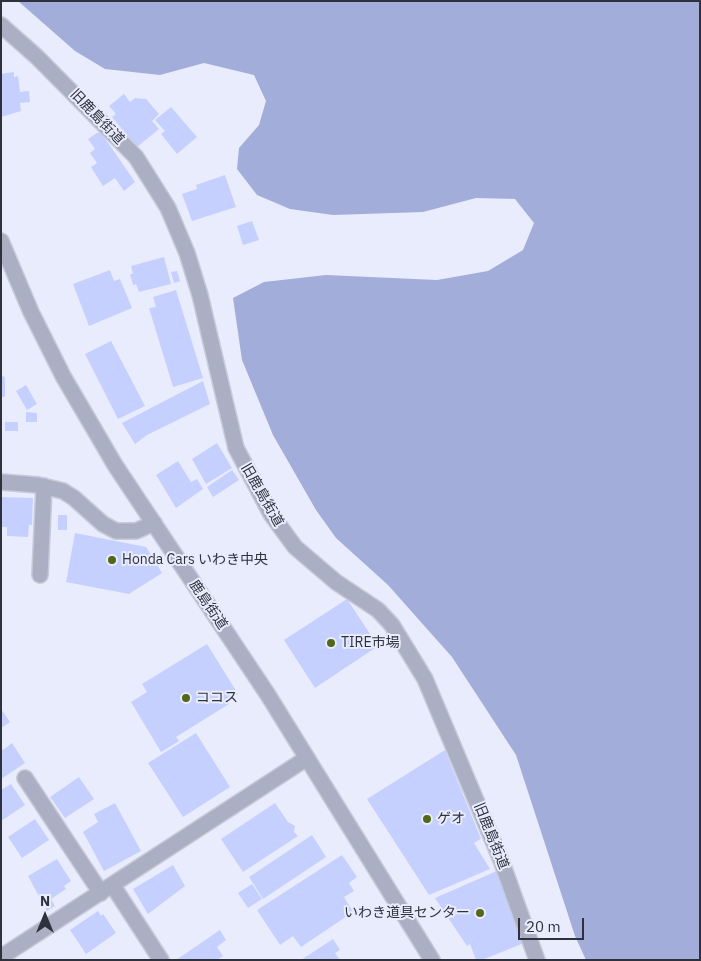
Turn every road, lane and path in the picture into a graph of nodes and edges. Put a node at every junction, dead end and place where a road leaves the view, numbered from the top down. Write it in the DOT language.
graph roads {
  1 [pos="1,25"];
  2 [pos="1,242"];
  3 [pos="4,257"];
  4 [pos="1,482"];
  5 [pos="44,486"];
  6 [pos="154,523"];
  7 [pos="40,575"];
  8 [pos="307,758"];
  9 [pos="24,778"];
  10 [pos="107,890"];
  11 [pos="1,957"];
  12 [pos="161,960"];
  13 [pos="432,960"];
  14 [pos="537,960"];
  1 -- 14 [label="street, 旧鹿島街道"];
  2 -- 3 [label="street, 鹿島街道"];
  3 -- 6 [label="street, 鹿島街道"];
  4 -- 5 [label="street"];
  5 -- 6 [label="street"];
  5 -- 7 [label="street"];
  6 -- 8 [label="street, 鹿島街道"];
  8 -- 10 [label="street"];
  8 -- 13 [label="street, 鹿島街道"];
  9 -- 10 [label="street"];
  10 -- 11 [label="street"];
  10 -- 12 [label="street"];
}
